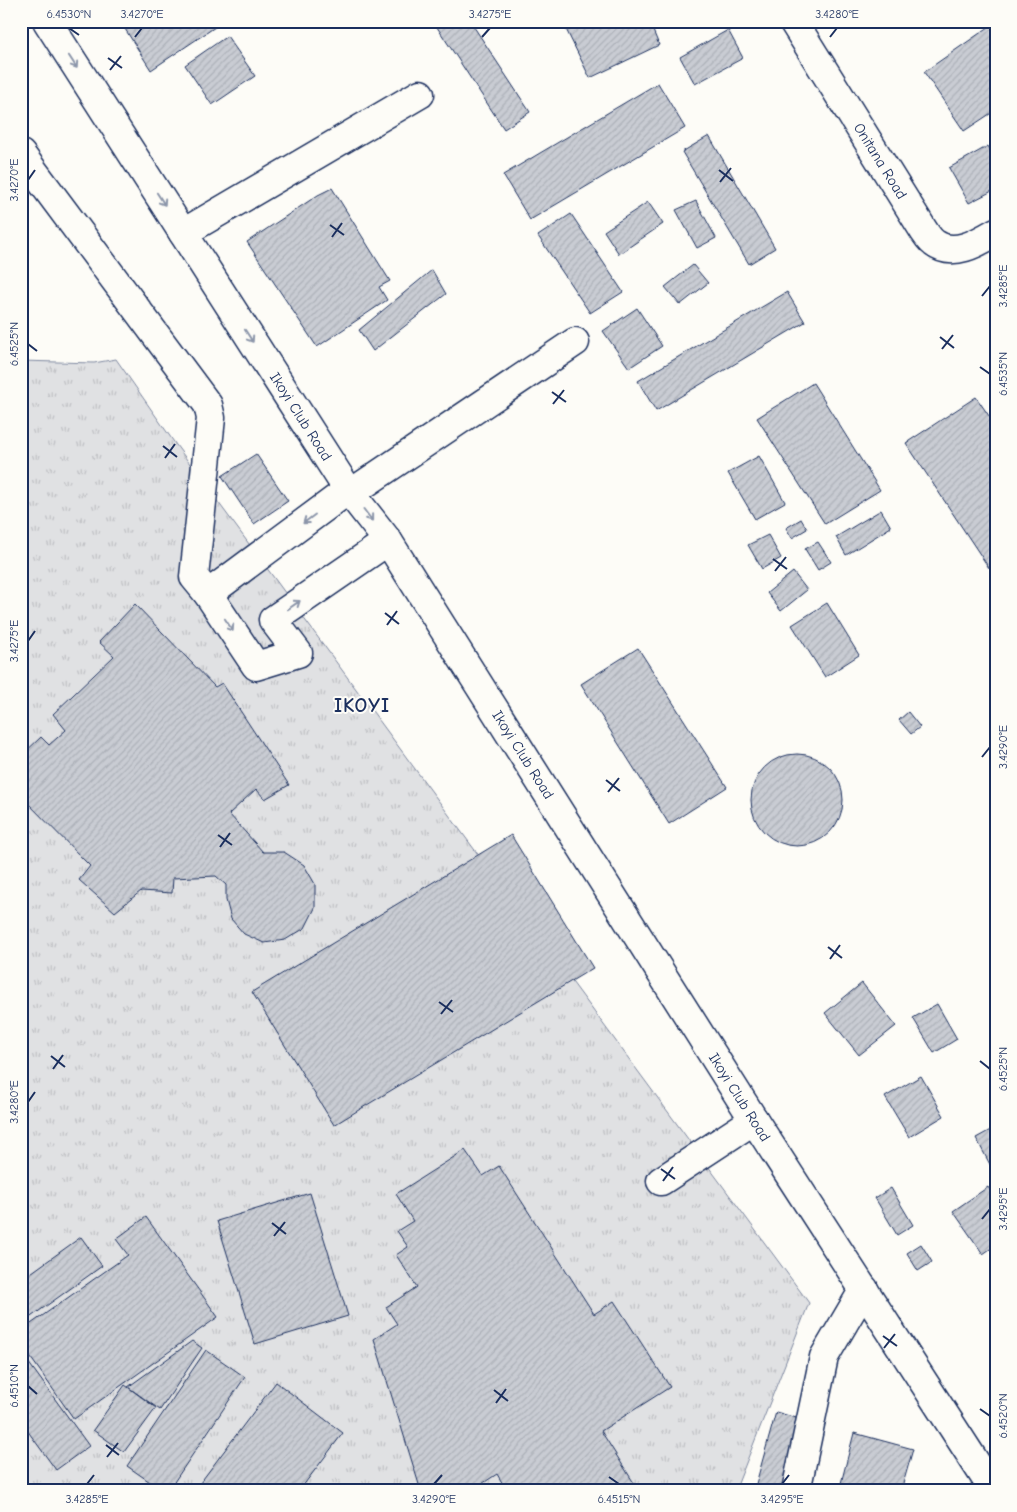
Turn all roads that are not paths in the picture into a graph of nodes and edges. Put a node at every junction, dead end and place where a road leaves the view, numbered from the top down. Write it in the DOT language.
graph roads {
  1 [pos="793,21"];
  2 [pos="55,24"];
  3 [pos="420,94"];
  4 [pos="21,154"];
  5 [pos="996,232"];
  6 [pos="183,233"];
  7 [pos="575,342"];
  8 [pos="350,492"];
  9 [pos="388,541"];
  10 [pos="208,594"];
  11 [pos="754,1120"];
  12 [pos="662,1181"];
  13 [pos="864,1289"];
  14 [pos="796,1491"];
  15 [pos="994,1491"];
  1 -- 5 [label="main road, Onitana Road"];
  2 -- 6 [label="main road, Ikoyi Club Road, one-way"];
  3 -- 6 [label="main road"];
  4 -- 10 [label="main road"];
  6 -- 8 [label="main road, Ikoyi Club Road, one-way"];
  7 -- 8 [label="main road"];
  8 -- 9 [label="main road, Ikoyi Club Road, one-way"];
  8 -- 10 [label="main road, one-way"];
  10 -- 9 [label="main road, one-way"];
  9 -- 11 [label="main road, Ikoyi Club Road"];
  11 -- 12 [label="main road"];
  11 -- 13 [label="main road, Ikoyi Club Road"];
  13 -- 14 [label="main road"];
  13 -- 15 [label="main road, Ikoyi Club Road"];
}
